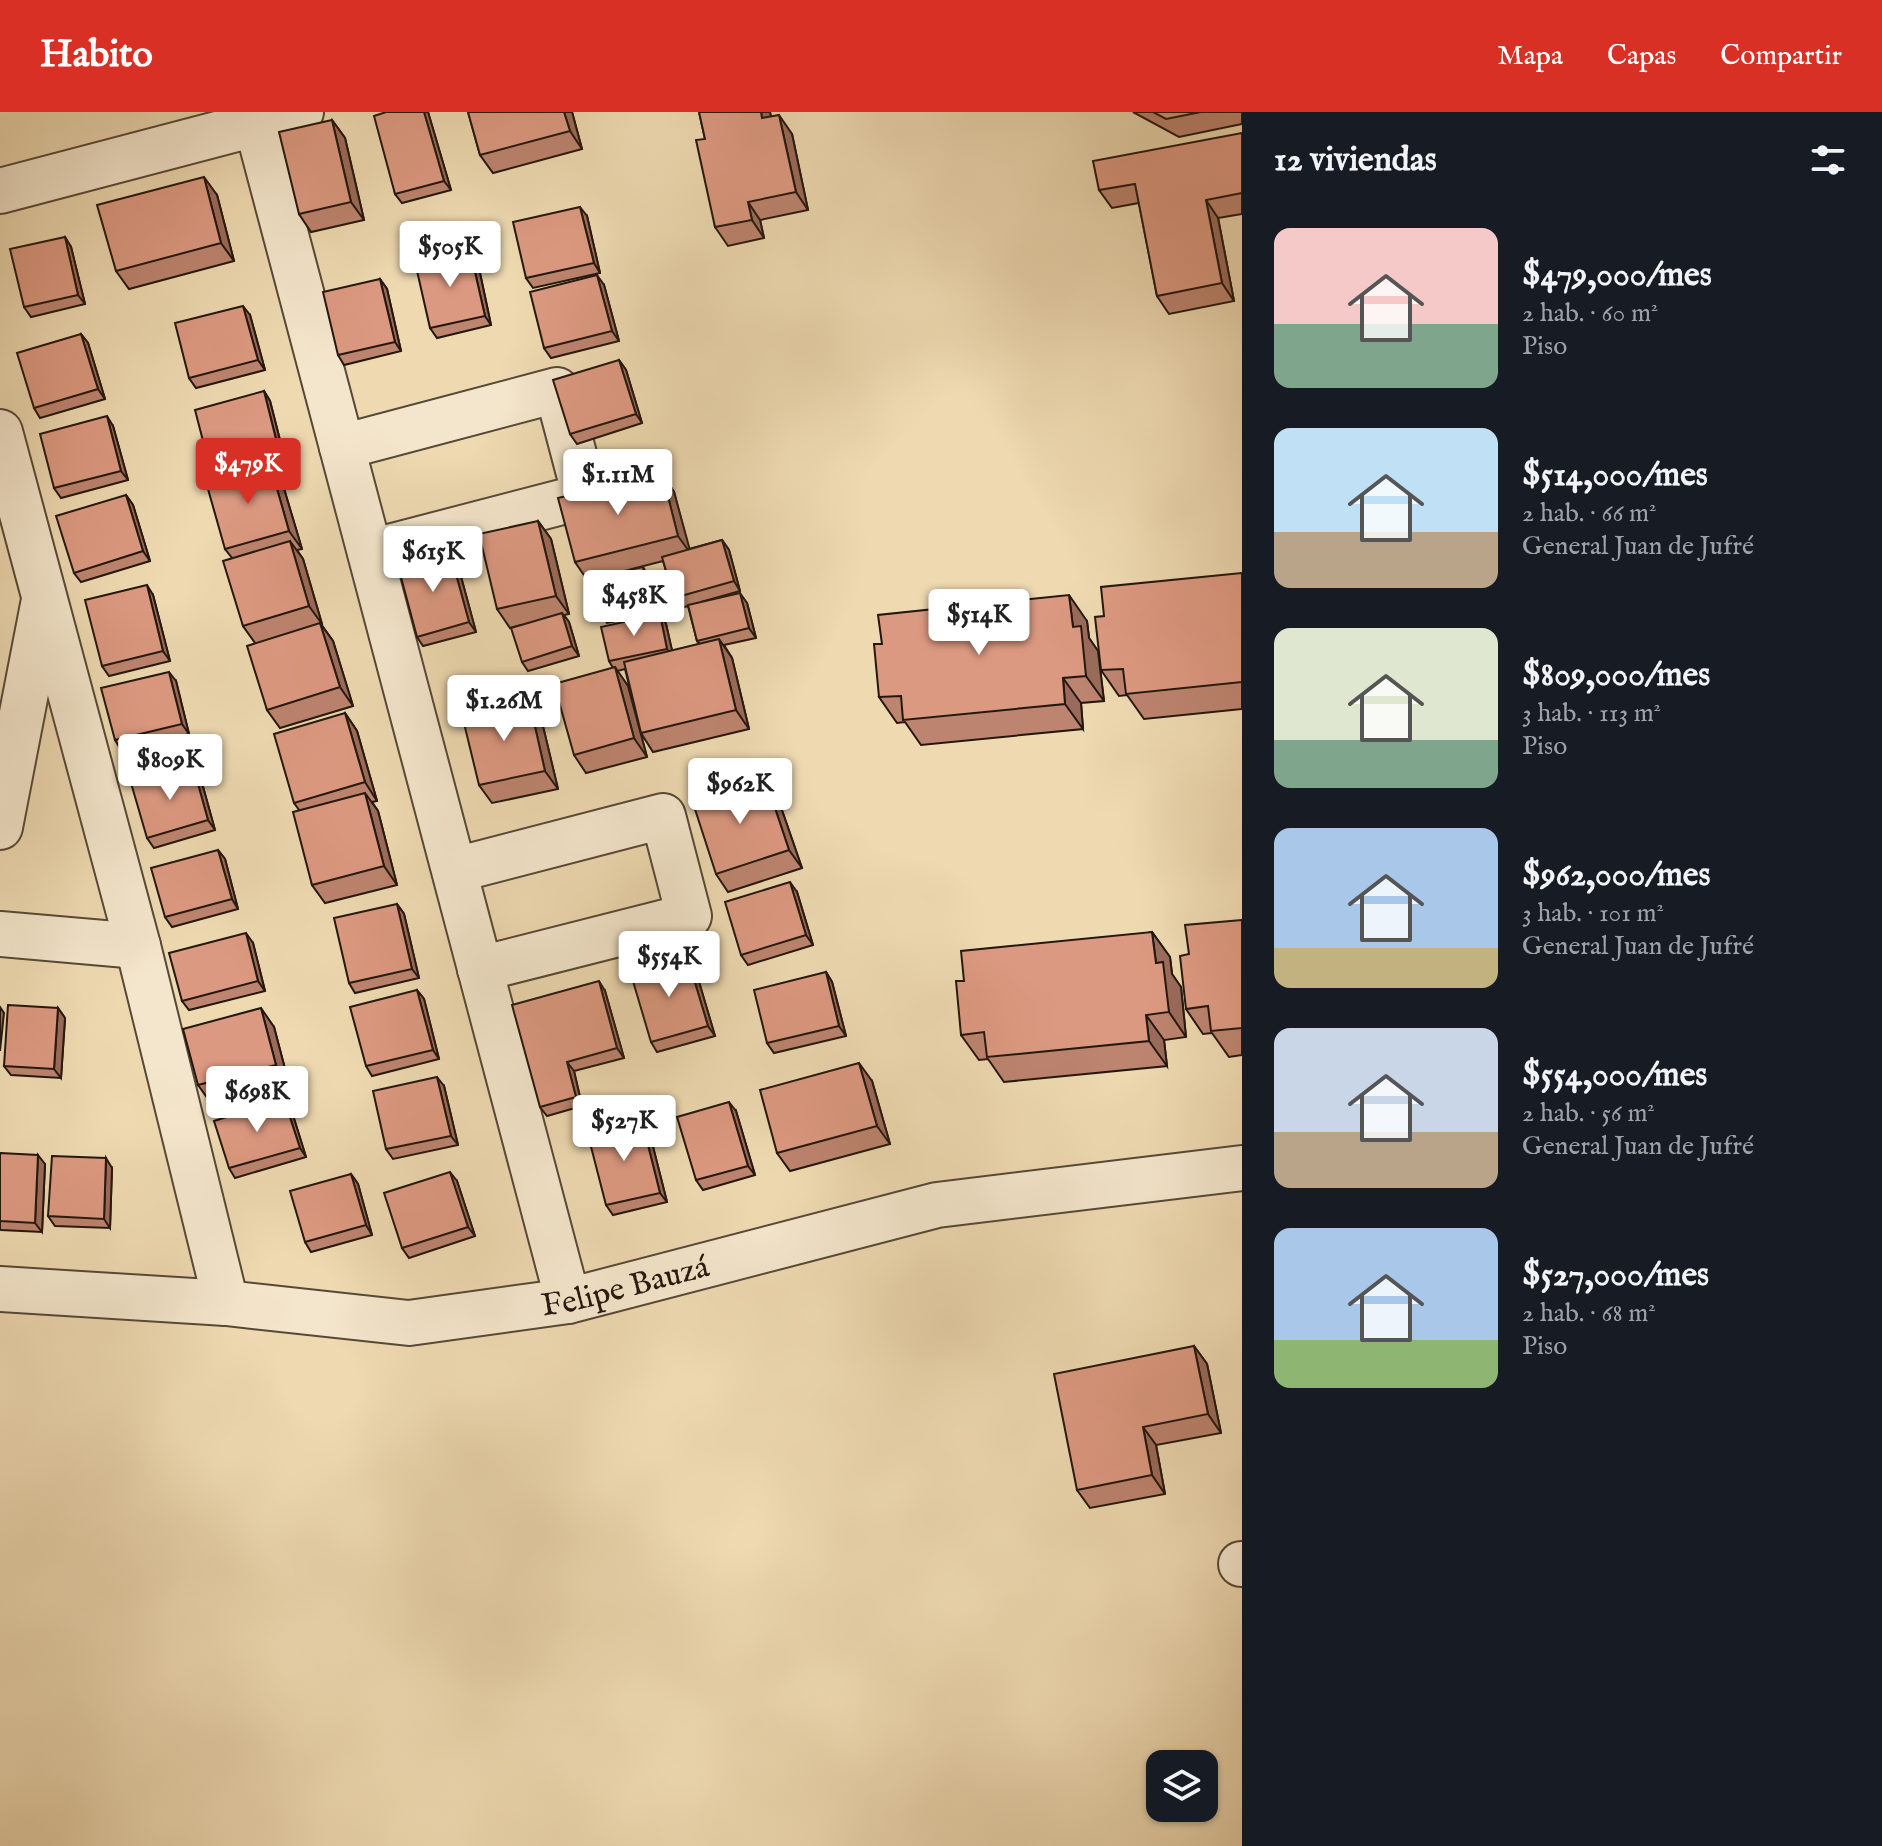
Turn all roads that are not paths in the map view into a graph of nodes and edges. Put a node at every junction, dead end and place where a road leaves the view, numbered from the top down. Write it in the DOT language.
graph roads {
  1 [pos="301,112"];
  2 [pos="257,126"];
  3 [pos="0,191"];
  4 [pos="0,432"];
  5 [pos="342,447"];
  6 [pos="370,552"];
  7 [pos="45,594"];
  8 [pos="0,827"];
  9 [pos="455,870"];
  10 [pos="0,934"];
  11 [pos="138,946"];
  12 [pos="480,969"];
  13 [pos="1242,1168"];
  14 [pos="0,1289"];
  15 [pos="568,1301"];
  16 [pos="226,1303"];
  1 -- 2 [label="street"];
  2 -- 3 [label="street"];
  2 -- 5 [label="street"];
  4 -- 7 [label="street"];
  5 -- 6 [label="street"];
  5 -- 6 [label="street"];
  6 -- 9 [label="street"];
  7 -- 8 [label="street"];
  7 -- 11 [label="street"];
  9 -- 12 [label="street"];
  9 -- 12 [label="street"];
  10 -- 11 [label="street"];
  11 -- 16 [label="street"];
  12 -- 15 [label="street"];
  13 -- 15 [label="street, Felipe Bauzá"];
  14 -- 16 [label="street, Felipe Bauzá"];
  15 -- 16 [label="street, Felipe Bauzá"];
}
